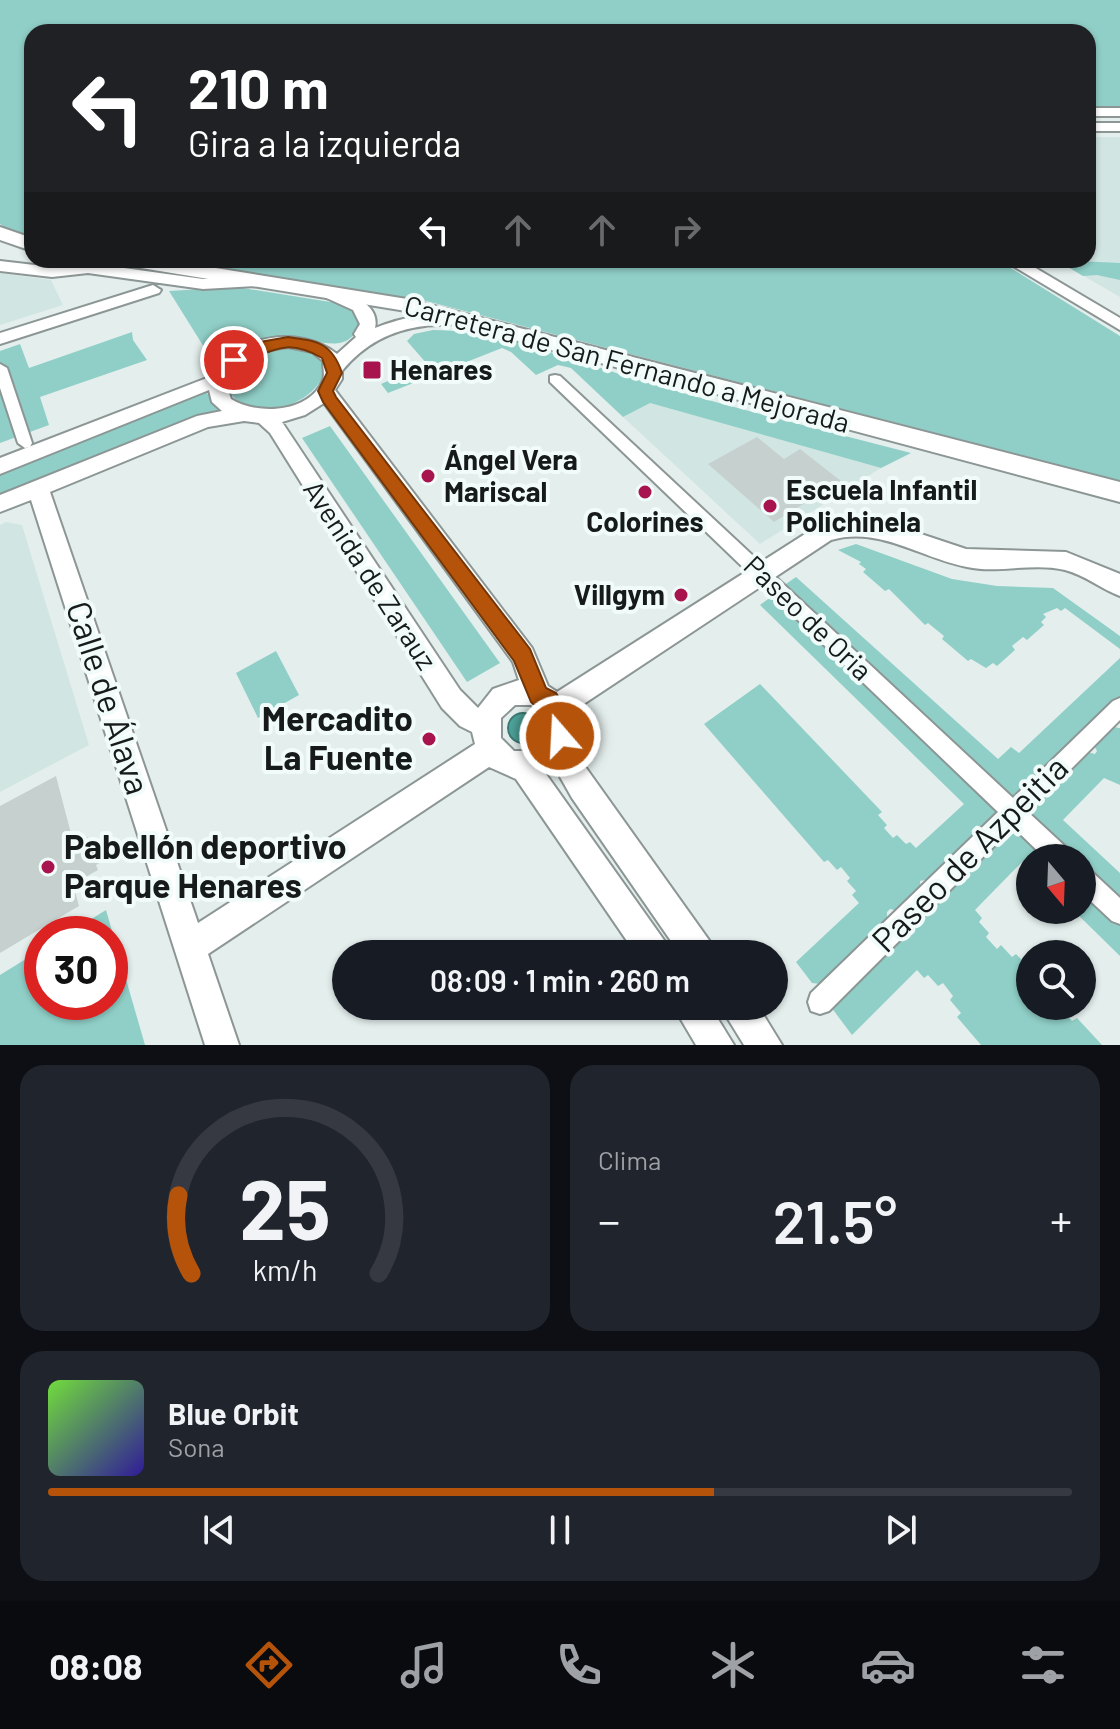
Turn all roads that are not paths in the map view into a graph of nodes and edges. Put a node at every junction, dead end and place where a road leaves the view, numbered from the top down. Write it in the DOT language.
graph roads {
  1 [pos="1096,112"];
  2 [pos="1120,112"];
  3 [pos="1096,127"];
  4 [pos="1120,127"];
  5 [pos="0,233"];
  6 [pos="24,242"];
  7 [pos="0,266"];
  8 [pos="182,268"];
  9 [pos="1024,268"];
  10 [pos="267,281"];
  11 [pos="153,290"];
  12 [pos="322,290"];
  13 [pos="408,306"];
  14 [pos="460,318"];
  15 [pos="1120,325"];
  16 [pos="367,336"];
  17 [pos="0,339"];
  18 [pos="330,360"];
  19 [pos="0,368"];
  20 [pos="555,379"];
  21 [pos="218,380"];
  22 [pos="326,391"];
  23 [pos="254,416"];
  24 [pos="25,443"];
  25 [pos="0,466"];
  26 [pos="38,489"];
  27 [pos="1120,492"];
  28 [pos="0,504"];
  29 [pos="761,574"];
  30 [pos="1120,586"];
  31 [pos="547,702"];
  32 [pos="1120,707"];
  33 [pos="488,737"];
  34 [pos="558,742"];
  35 [pos="523,766"];
  36 [pos="1013,812"];
  37 [pos="1046,844"];
  38 [pos="1096,891"];
  39 [pos="1120,913"];
  40 [pos="645,940"];
  41 [pos="690,940"];
  42 [pos="190,947"];
  43 [pos="820,1002"];
  44 [pos="700,1020"];
  45 [pos="747,1020"];
  46 [pos="222,1045"];
  47 [pos="717,1045"];
  48 [pos="765,1045"];
  1 -- 2 [label="street"];
  3 -- 4 [label="street"];
  5 -- 6 [label="street"];
  7 -- 10 [label="street"];
  8 -- 10 [label="street, Carretera de San Fernando a Mejorada"];
  9 -- 15 [label="street"];
  10 -- 12 [label="street, Carretera de San Fernando a Mejorada"];
  11 -- 17 [label="street"];
  12 -- 13 [label="street, Carretera de San Fernando a Mejorada"];
  12 -- 16 [label="street"];
  13 -- 14 [label="street, Carretera de San Fernando a Mejorada"];
  13 -- 16 [label="street"];
  14 -- 16 [label="street"];
  14 -- 27 [label="street, Carretera de San Fernando a Mejorada"];
  16 -- 18 [label="street"];
  18 -- 21 [label="street"];
  18 -- 22 [label="street"];
  19 -- 24 [label="street"];
  20 -- 29 [label="street, Paseo de Oria"];
  21 -- 23 [label="street"];
  21 -- 25 [label="street"];
  22 -- 23 [label="street"];
  22 -- 31 [label="street"];
  23 -- 26 [label="street"];
  23 -- 33 [label="street, Avenida de Zarauz"];
  26 -- 28 [label="street"];
  26 -- 42 [label="street, Calle de Álava"];
  29 -- 30 [label="street"];
  29 -- 31 [label="street"];
  29 -- 36 [label="street, Paseo de Oria"];
  31 -- 33 [label="street"];
  31 -- 34 [label="street"];
  32 -- 36 [label="street, Paseo de Azpeitia"];
  33 -- 35 [label="street, Avenida de Zarauz"];
  33 -- 42 [label="street"];
  34 -- 35 [label="street"];
  34 -- 41 [label="street"];
  35 -- 40 [label="street, Avenida de Zarauz"];
  36 -- 37 [label="street, Paseo de Oria"];
  36 -- 43 [label="street, Paseo de Azpeitia"];
  38 -- 39 [label="street"];
  42 -- 46 [label="street, Calle de Álava"];
  44 -- 47 [label="street"];
  45 -- 48 [label="street"];
}
